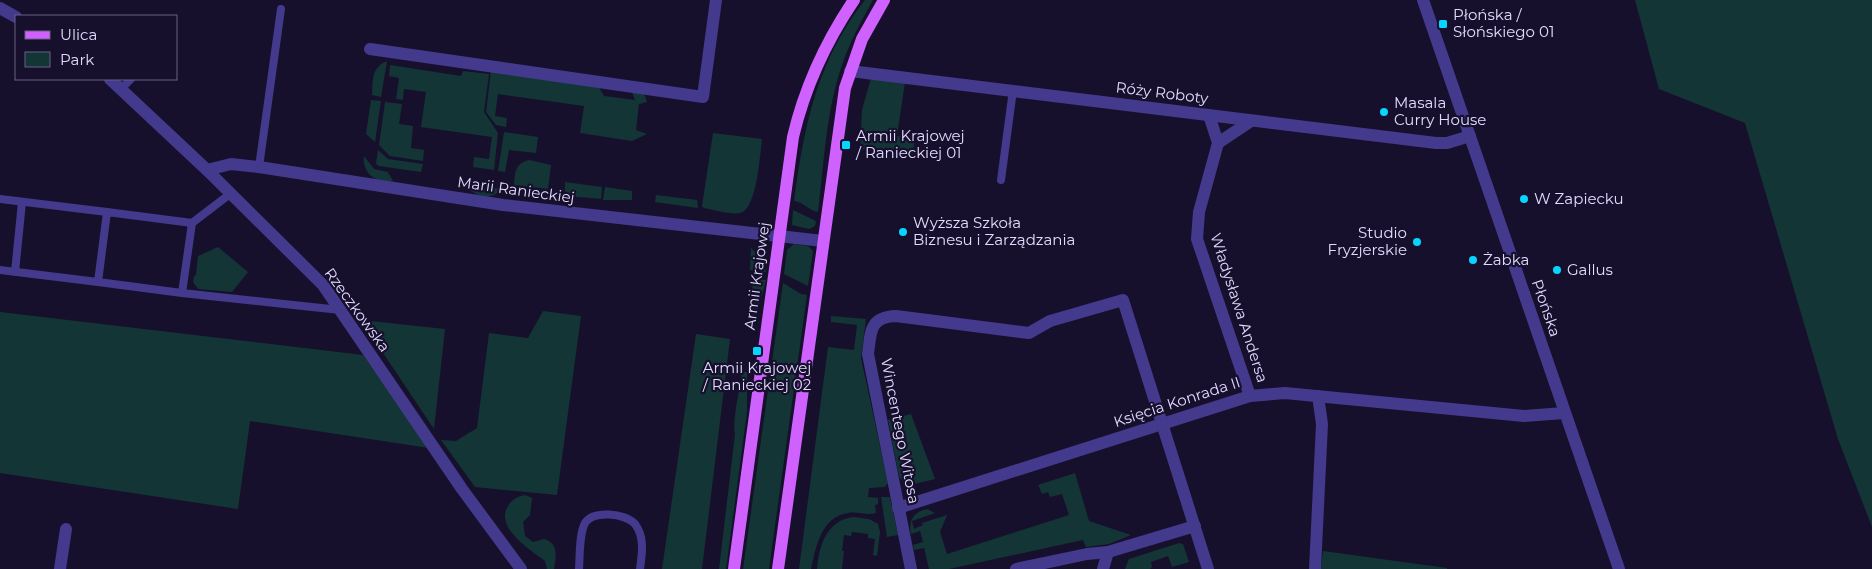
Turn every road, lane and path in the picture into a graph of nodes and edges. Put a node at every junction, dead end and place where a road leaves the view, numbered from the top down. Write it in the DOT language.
graph roads {
  1 [pos="716,0"];
  2 [pos="854,0"];
  3 [pos="884,0"];
  4 [pos="1423,0"];
  5 [pos="0,8"];
  6 [pos="281,9"];
  7 [pos="15,16"];
  8 [pos="370,49"];
  9 [pos="850,71"];
  10 [pos="111,80"];
  11 [pos="130,80"];
  12 [pos="121,89"];
  13 [pos="1013,90"];
  14 [pos="1209,115"];
  15 [pos="1252,121"];
  16 [pos="1470,136"];
  17 [pos="1218,143"];
  18 [pos="259,167"];
  19 [pos="207,170"];
  20 [pos="1001,180"];
  21 [pos="230,194"];
  22 [pos="0,199"];
  23 [pos="22,202"];
  24 [pos="107,212"];
  25 [pos="192,223"];
  26 [pos="779,234"];
  27 [pos="823,241"];
  28 [pos="0,270"];
  29 [pos="15,272"];
  30 [pos="98,282"];
  31 [pos="182,293"];
  32 [pos="340,310"];
  33 [pos="1250,396"];
  34 [pos="1318,396"];
  35 [pos="1564,413"];
  36 [pos="1164,423"];
  37 [pos="898,508"];
  38 [pos="1195,526"];
  39 [pos="66,529"];
  40 [pos="1108,552"];
  41 [pos="60,569"];
  42 [pos="521,569"];
  43 [pos="579,569"];
  44 [pos="640,569"];
  45 [pos="734,569"];
  46 [pos="778,569"];
  47 [pos="912,569"];
  48 [pos="1016,569"];
  49 [pos="1103,569"];
  50 [pos="1208,569"];
  51 [pos="1315,569"];
  52 [pos="1619,569"];
  1 -- 8 [label="street"];
  2 -- 26 [label="main road, Armii Krajowej"];
  3 -- 9 [label="main road"];
  4 -- 16 [label="street, Płońska"];
  5 -- 7 [label="street"];
  6 -- 18 [label="lane"];
  9 -- 13 [label="street, Róży Roboty"];
  9 -- 27 [label="main road"];
  10 -- 12 [label="street, Rzeczkowska"];
  11 -- 12 [label="lane"];
  12 -- 19 [label="street, Rzeczkowska"];
  13 -- 14 [label="street, Róży Roboty"];
  13 -- 20 [label="lane"];
  14 -- 15 [label="street, Róży Roboty"];
  14 -- 17 [label="street"];
  15 -- 16 [label="street, Róży Roboty"];
  15 -- 17 [label="street"];
  16 -- 35 [label="street, Płońska"];
  17 -- 33 [label="street, Władysława Andersa"];
  18 -- 19 [label="street, Marii Ranieckiej"];
  18 -- 26 [label="street, Marii Ranieckiej"];
  19 -- 21 [label="street, Rzeczkowska"];
  21 -- 25 [label="lane"];
  21 -- 32 [label="street, Rzeczkowska"];
  22 -- 23 [label="lane"];
  23 -- 24 [label="lane"];
  23 -- 29 [label="lane"];
  24 -- 25 [label="lane"];
  24 -- 30 [label="lane"];
  25 -- 31 [label="lane"];
  26 -- 27 [label="street, Marii Ranieckiej"];
  26 -- 45 [label="main road, Armii Krajowej"];
  27 -- 46 [label="main road"];
  28 -- 29 [label="lane"];
  29 -- 30 [label="lane"];
  30 -- 31 [label="lane"];
  31 -- 32 [label="lane"];
  32 -- 42 [label="street, Rzeczkowska"];
  33 -- 34 [label="street, Księcia Konrada II"];
  33 -- 36 [label="street, Księcia Konrada II"];
  34 -- 35 [label="street, Księcia Konrada II"];
  34 -- 51 [label="street"];
  35 -- 52 [label="street, Płońska"];
  36 -- 37 [label="street, Księcia Konrada II"];
  36 -- 37 [label="street, Wincentego Witosa"];
  36 -- 38 [label="street"];
  37 -- 47 [label="street, Wincentego Witosa"];
  38 -- 40 [label="street"];
  38 -- 50 [label="street"];
  39 -- 41 [label="street"];
  40 -- 48 [label="street"];
  40 -- 49 [label="street"];
  43 -- 44 [label="lane"];
}
